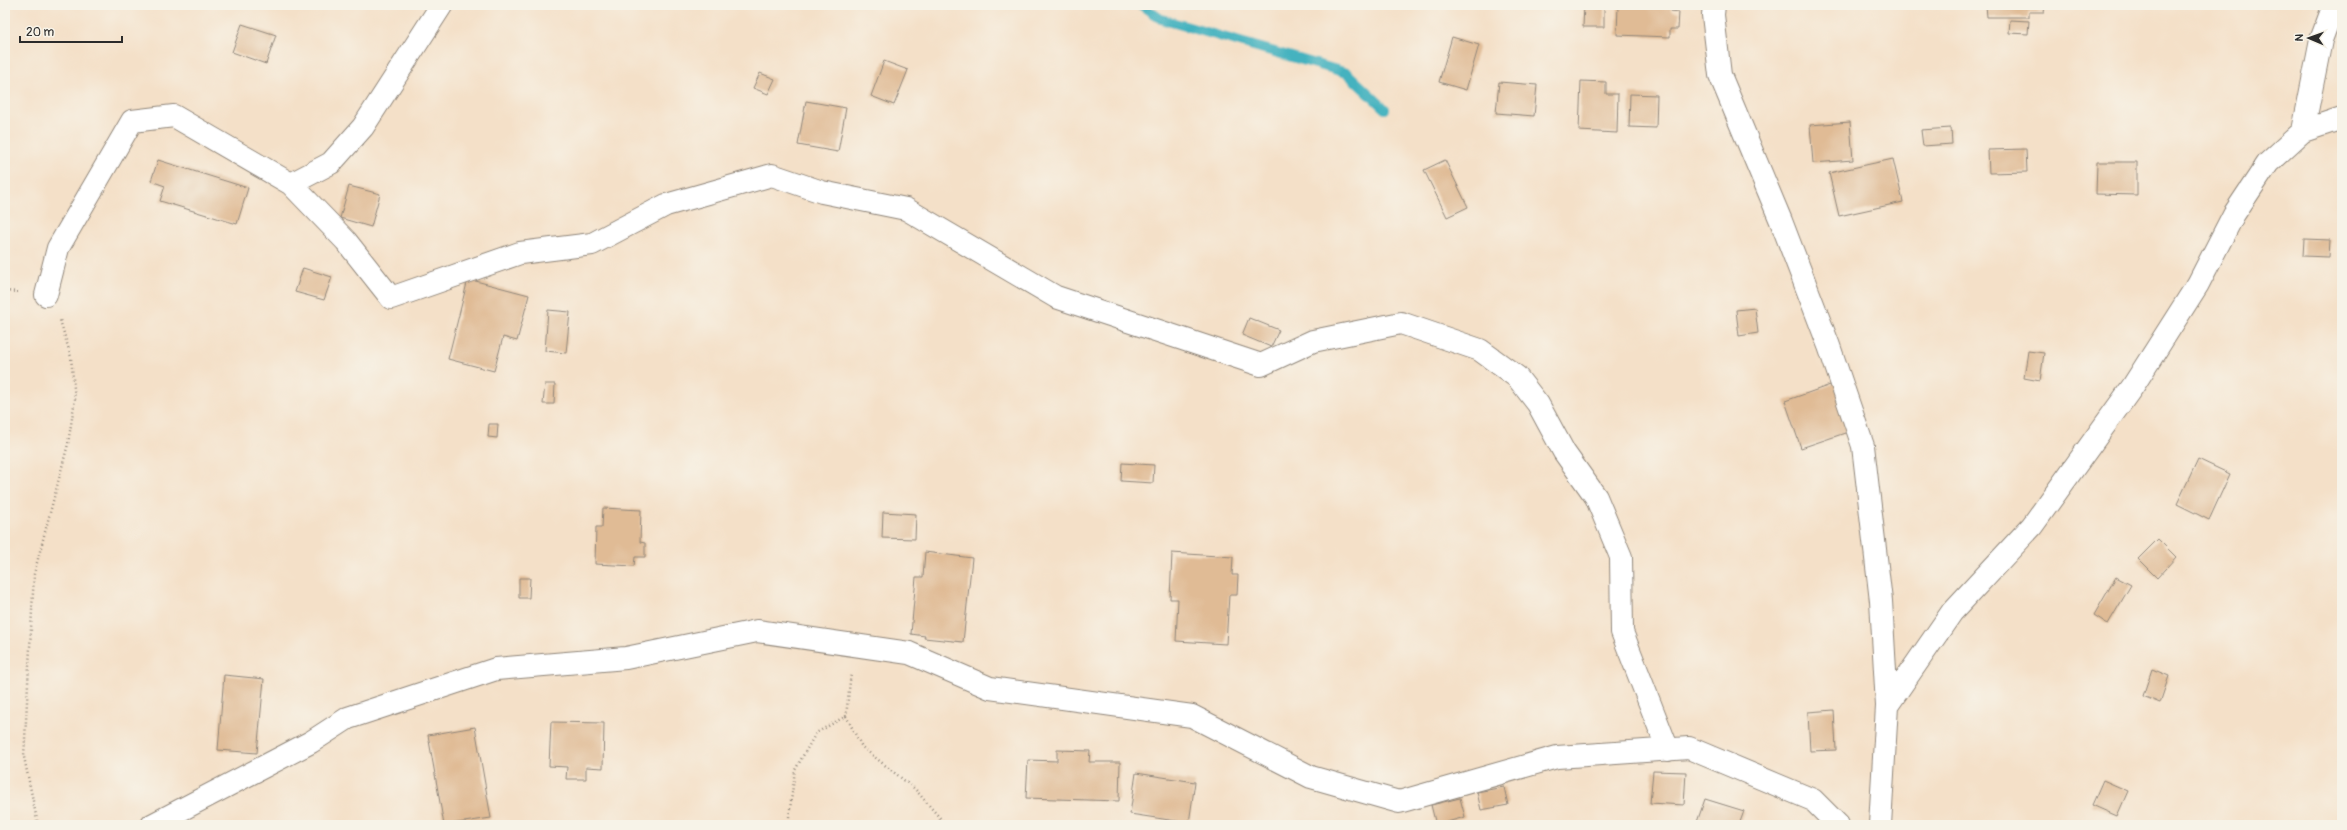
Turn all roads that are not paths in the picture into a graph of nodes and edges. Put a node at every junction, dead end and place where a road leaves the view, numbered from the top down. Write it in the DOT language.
graph roads {
  1 [pos="1714,5"];
  2 [pos="2334,5"];
  3 [pos="441,6"];
  4 [pos="2342,118"];
  5 [pos="2303,131"];
  6 [pos="291,184"];
  7 [pos="46,295"];
  8 [pos="1887,706"];
  9 [pos="1668,750"];
  10 [pos="152,825"];
  11 [pos="1838,825"];
  12 [pos="1880,825"];
  1 -- 8 [label="street"];
  2 -- 5 [label="street"];
  3 -- 6 [label="street"];
  4 -- 5 [label="street"];
  5 -- 8 [label="street"];
  6 -- 7 [label="street"];
  6 -- 9 [label="street"];
  8 -- 12 [label="street"];
  9 -- 10 [label="street"];
  9 -- 11 [label="street"];
}
